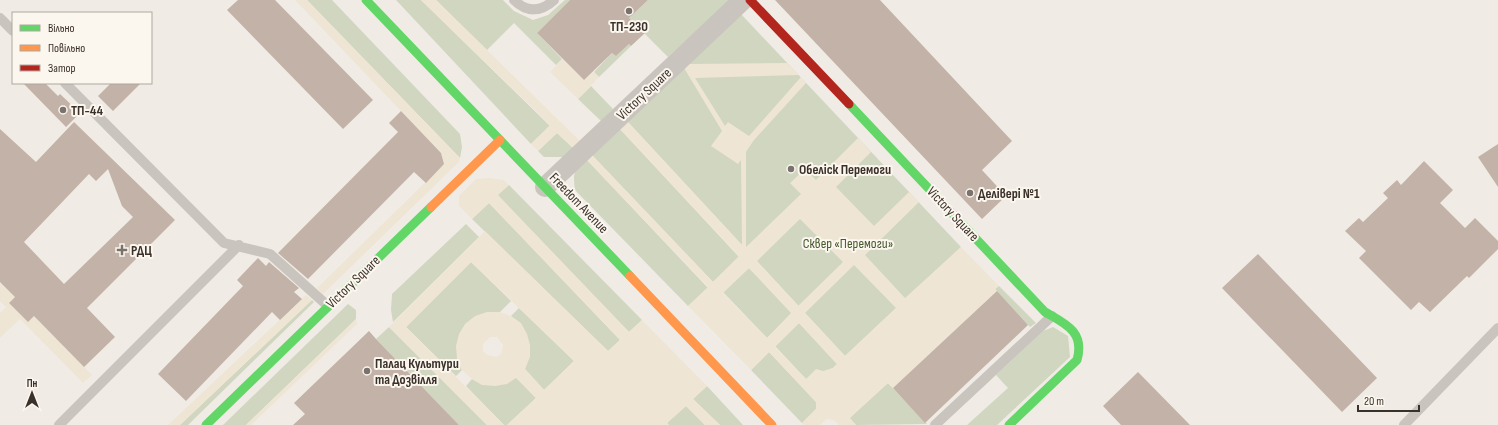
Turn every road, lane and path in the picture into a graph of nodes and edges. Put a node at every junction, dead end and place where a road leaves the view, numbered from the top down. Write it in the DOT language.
graph roads {
  1 [pos="366,0"];
  2 [pos="514,0"];
  3 [pos="554,0"];
  4 [pos="743,0"];
  5 [pos="750,0"];
  6 [pos="0,18"];
  7 [pos="12,30"];
  8 [pos="66,84"];
  9 [pos="500,140"];
  10 [pos="545,187"];
  11 [pos="239,245"];
  12 [pos="328,306"];
  13 [pos="1052,316"];
  14 [pos="1498,328"];
  15 [pos="59,425"];
  16 [pos="206,425"];
  17 [pos="772,425"];
  18 [pos="935,425"];
  19 [pos="1009,425"];
  20 [pos="1404,425"];
  1 -- 9 [label="street, Freedom Avenue"];
  2 -- 3 [label="lane"];
  4 -- 10 [label="street, Victory Square"];
  5 -- 13 [label="street, Victory Square"];
  6 -- 7 [label="lane"];
  8 -- 11 [label="lane"];
  9 -- 10 [label="street, Freedom Avenue"];
  9 -- 12 [label="street, Victory Square"];
  10 -- 17 [label="street, Freedom Avenue"];
  11 -- 12 [label="lane"];
  11 -- 15 [label="lane"];
  12 -- 16 [label="street, Victory Square"];
  13 -- 18 [label="lane"];
  13 -- 19 [label="street, Victory Square"];
  14 -- 20 [label="lane"];
}
